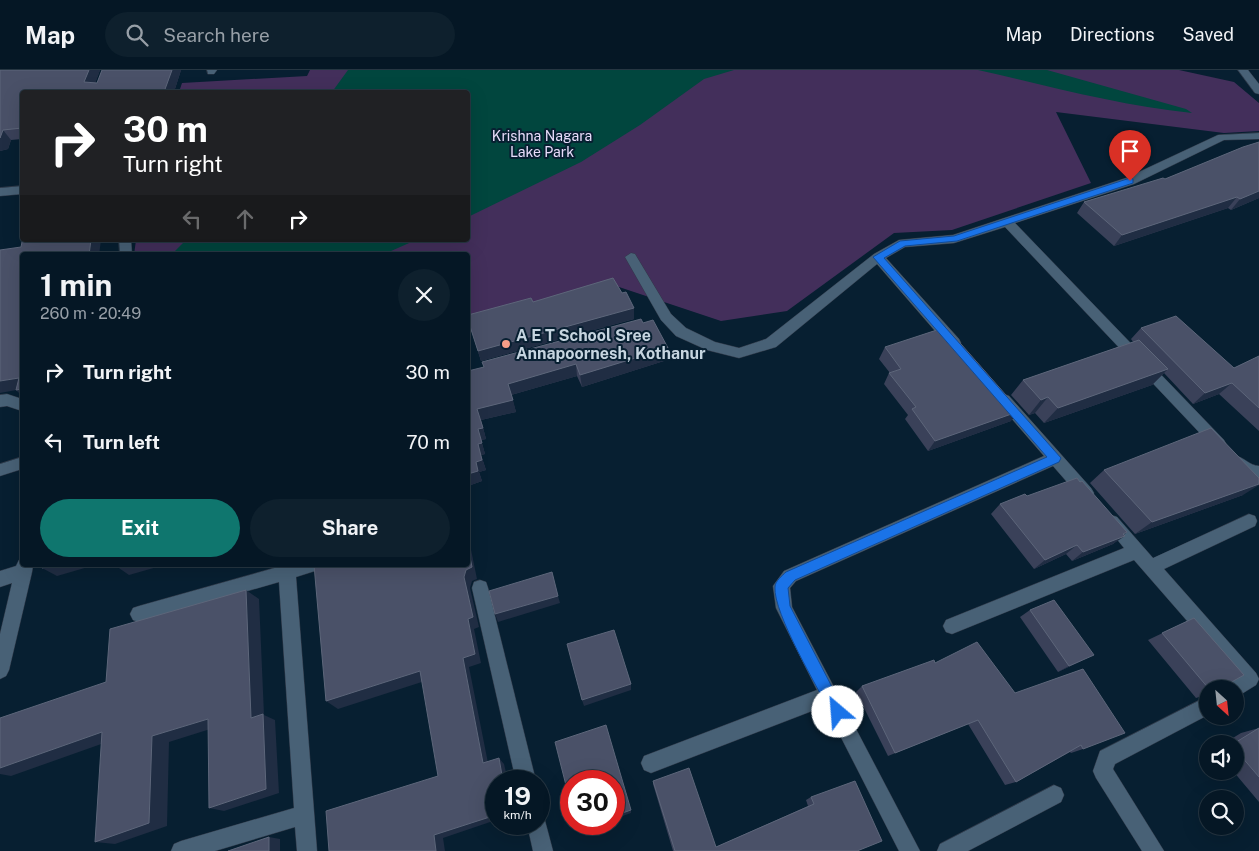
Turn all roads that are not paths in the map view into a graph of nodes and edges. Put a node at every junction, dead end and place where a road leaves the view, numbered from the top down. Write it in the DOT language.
graph roads {
  1 [pos="1243,70"];
  2 [pos="1259,91"];
  3 [pos="1259,136"];
  4 [pos="20,190"];
  5 [pos="0,192"];
  6 [pos="1008,223"];
  7 [pos="878,257"];
  8 [pos="631,258"];
  9 [pos="963,354"];
  10 [pos="996,391"];
  11 [pos="0,401"];
  12 [pos="20,404"];
  13 [pos="1055,458"];
  14 [pos="20,464"];
  15 [pos="0,470"];
  16 [pos="1259,473"];
  17 [pos="1249,521"];
  18 [pos="1136,551"];
  19 [pos="305,567"];
  20 [pos="1151,567"];
  21 [pos="24,569"];
  22 [pos="287,572"];
  23 [pos="0,579"];
  24 [pos="480,588"];
  25 [pos="139,614"];
  26 [pos="952,626"];
  27 [pos="0,670"];
  28 [pos="1256,681"];
  29 [pos="1244,685"];
  30 [pos="829,695"];
  31 [pos="1199,710"];
  32 [pos="651,763"];
  33 [pos="523,770"];
  34 [pos="1054,795"];
  35 [pos="304,815"];
  36 [pos="539,835"];
  37 [pos="181,851"];
  38 [pos="306,851"];
  39 [pos="543,851"];
  40 [pos="910,851"];
  41 [pos="947,851"];
  42 [pos="1154,851"];
  1 -- 2 [label="street"];
  3 -- 6 [label="street"];
  4 -- 5 [label="street"];
  6 -- 7 [label="street"];
  6 -- 16 [label="street"];
  7 -- 8 [label="street"];
  7 -- 9 [label="street"];
  10 -- 13 [label="street"];
  11 -- 12 [label="street"];
  13 -- 18 [label="street"];
  13 -- 30 [label="street"];
  14 -- 15 [label="street"];
  17 -- 20 [label="street"];
  18 -- 20 [label="street"];
  18 -- 26 [label="street"];
  19 -- 22 [label="street"];
  20 -- 28 [label="street"];
  21 -- 23 [label="street"];
  21 -- 27 [label="street"];
  22 -- 25 [label="street"];
  22 -- 35 [label="street"];
  24 -- 33 [label="street"];
  28 -- 29 [label="street"];
  30 -- 32 [label="street"];
  30 -- 40 [label="street"];
  31 -- 42 [label="street"];
  34 -- 41 [label="street"];
  35 -- 37 [label="street"];
  35 -- 38 [label="street"];
  36 -- 39 [label="street"];
}
